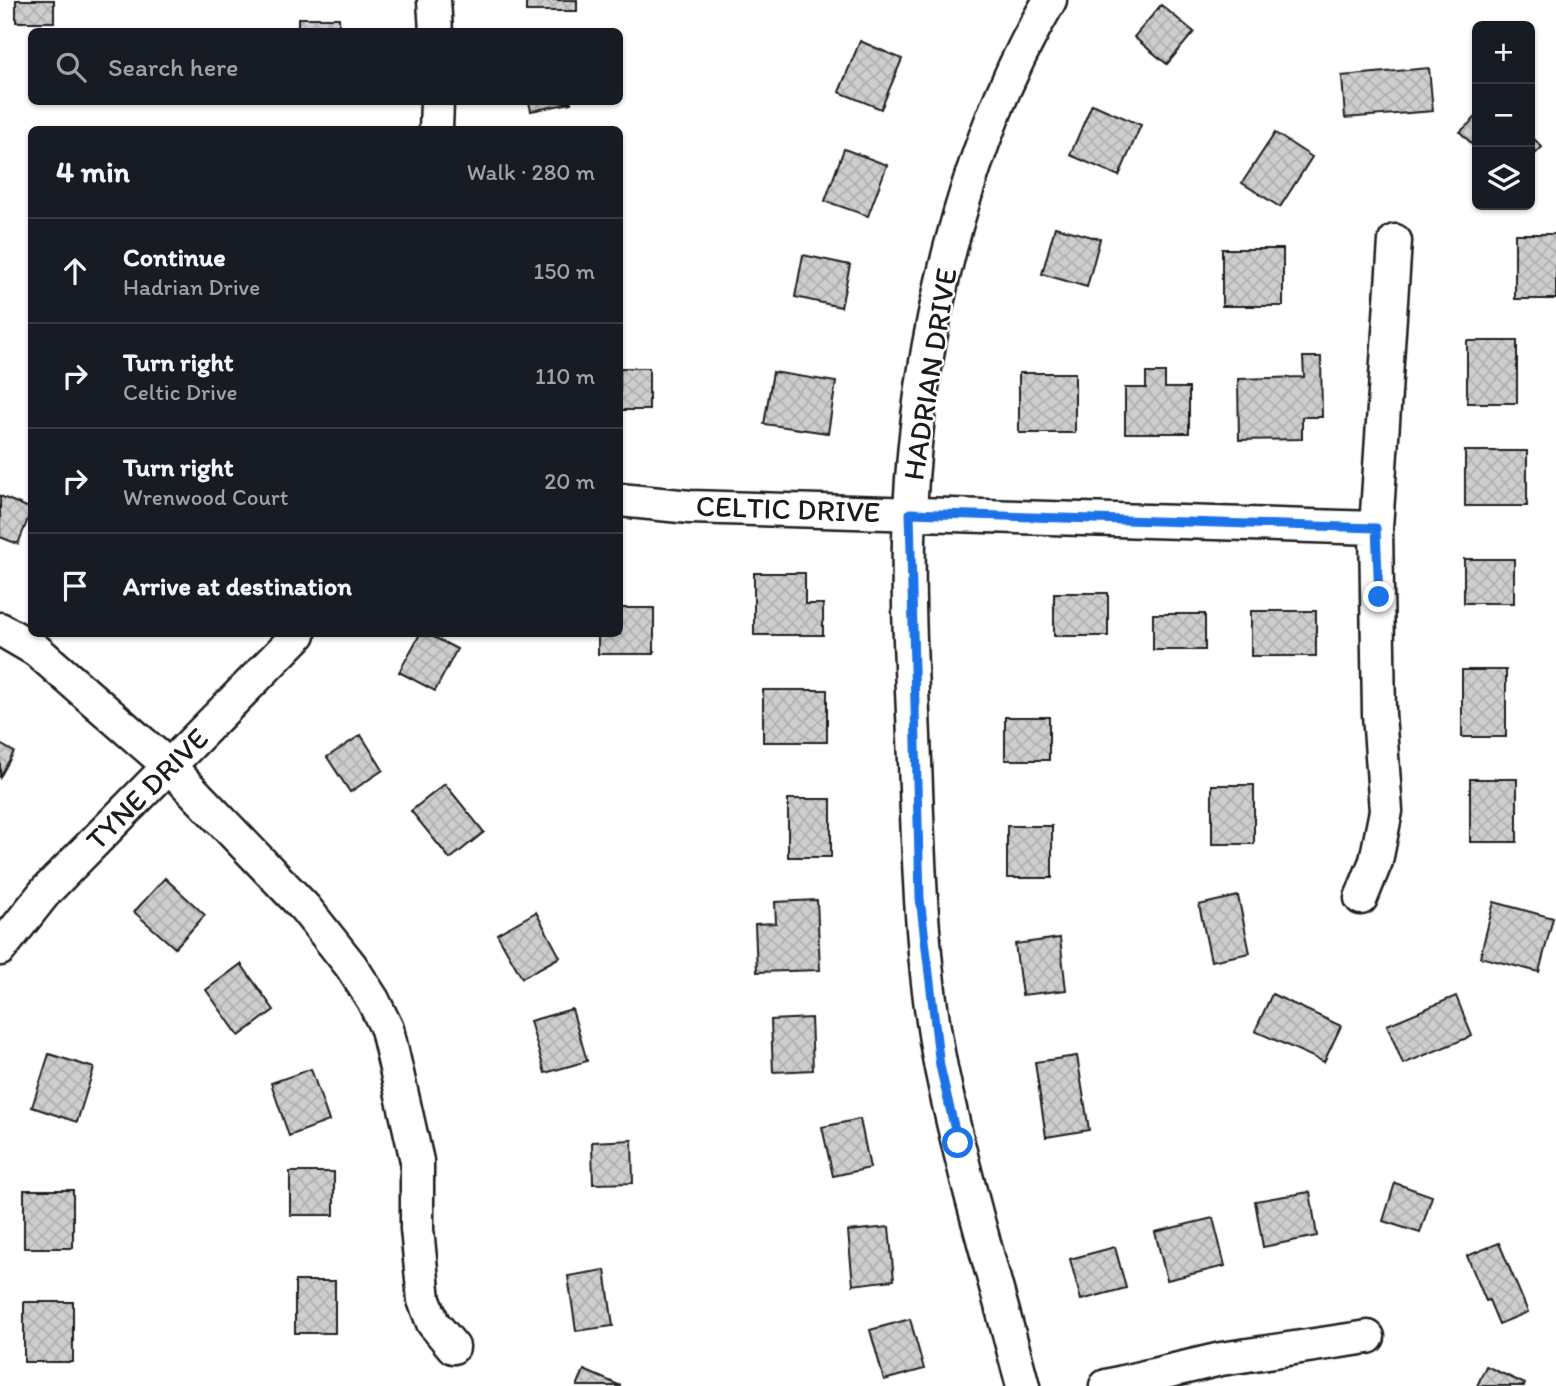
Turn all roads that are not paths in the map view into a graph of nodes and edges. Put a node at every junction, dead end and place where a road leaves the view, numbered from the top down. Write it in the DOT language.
graph roads {
  1 [pos="434,0"];
  2 [pos="1050,0"];
  3 [pos="436,28"];
  4 [pos="437,105"];
  5 [pos="436,126"];
  6 [pos="1395,242"];
  7 [pos="623,500"];
  8 [pos="910,513"];
  9 [pos="1376,528"];
  10 [pos="0,629"];
  11 [pos="296,637"];
  12 [pos="169,766"];
  13 [pos="1361,898"];
  14 [pos="0,949"];
  15 [pos="1368,1337"];
  16 [pos="453,1348"];
  17 [pos="1023,1386"];
  18 [pos="1106,1386"];
  1 -- 3 [label="street"];
  2 -- 8 [label="street, HADRIAN DRIVE"];
  4 -- 5 [label="street"];
  6 -- 9 [label="street"];
  7 -- 8 [label="street, CELTIC DRIVE"];
  8 -- 9 [label="street, CELTIC DRIVE"];
  8 -- 17 [label="street, HADRIAN DRIVE"];
  9 -- 13 [label="street"];
  10 -- 12 [label="street"];
  11 -- 12 [label="street, TYNE DRIVE"];
  12 -- 14 [label="street, TYNE DRIVE"];
  12 -- 16 [label="street"];
  15 -- 18 [label="street"];
}
